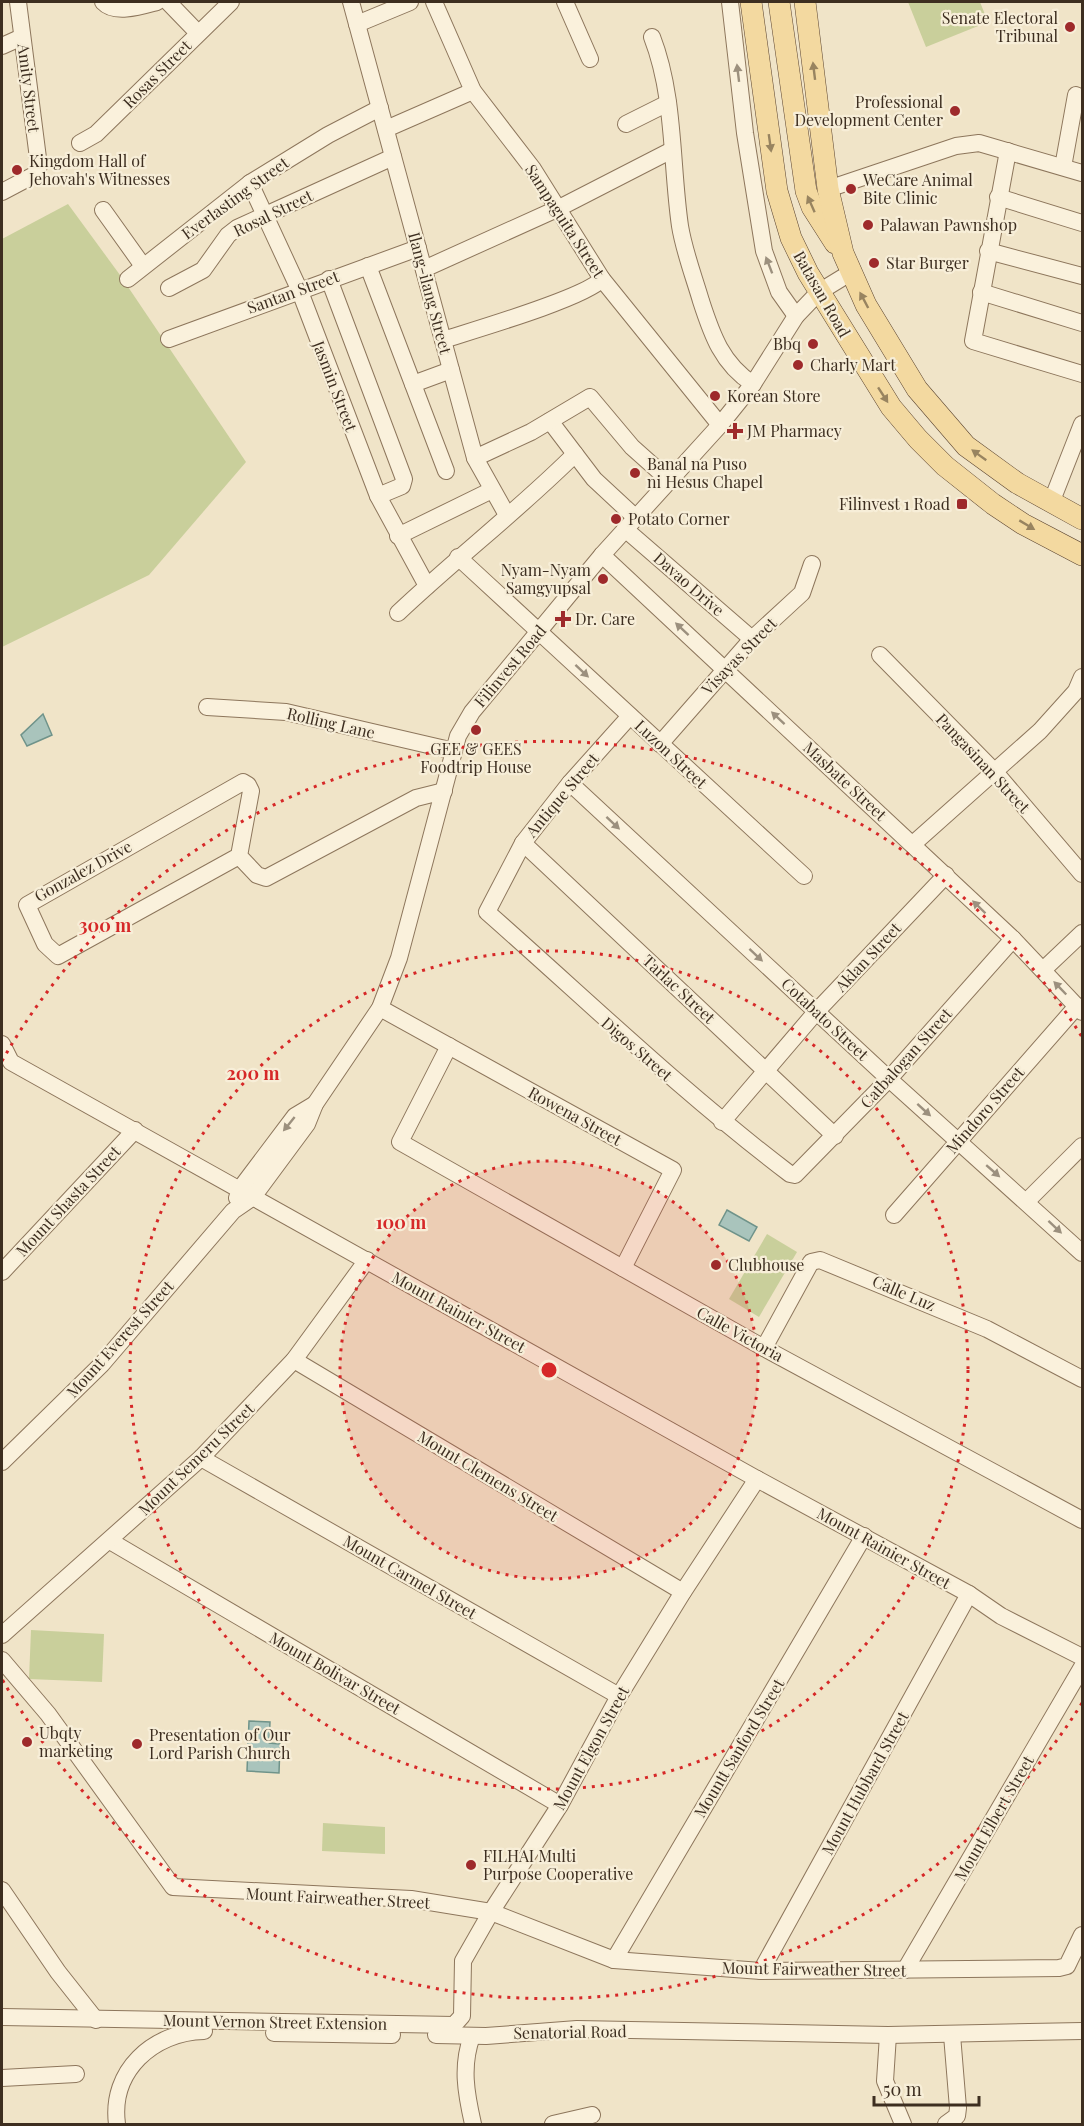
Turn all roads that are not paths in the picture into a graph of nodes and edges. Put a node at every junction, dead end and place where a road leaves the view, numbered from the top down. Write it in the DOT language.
graph roads {
  1 [pos="18,2"];
  2 [pos="103,2"];
  3 [pos="157,2"];
  4 [pos="168,2"];
  5 [pos="231,2"];
  6 [pos="351,2"];
  7 [pos="410,2"];
  8 [pos="434,2"];
  9 [pos="565,2"];
  10 [pos="739,2"];
  11 [pos="779,2"];
  12 [pos="805,2"];
  13 [pos="357,24"];
  14 [pos="198,33"];
  15 [pos="22,37"];
  16 [pos="652,37"];
  17 [pos="2,46"];
  18 [pos="590,59"];
  19 [pos="473,92"];
  20 [pos="1076,95"];
  21 [pos="668,103"];
  22 [pos="380,108"];
  23 [pos="626,124"];
  24 [pos="386,129"];
  25 [pos="80,143"];
  26 [pos="672,150"];
  27 [pos="1008,151"];
  28 [pos="393,157"];
  29 [pos="1063,167"];
  30 [pos="1083,173"];
  31 [pos="250,183"];
  32 [pos="828,189"];
  33 [pos="2,192"];
  34 [pos="998,197"];
  35 [pos="559,208"];
  36 [pos="103,210"];
  37 [pos="266,214"];
  38 [pos="1083,223"];
  39 [pos="418,249"];
  40 [pos="988,252"];
  41 [pos="846,263"];
  42 [pos="143,266"];
  43 [pos="368,266"];
  44 [pos="424,269"];
  45 [pos="1083,276"];
  46 [pos="128,279"];
  47 [pos="329,279"];
  48 [pos="602,279"];
  49 [pos="169,288"];
  50 [pos="299,289"];
  51 [pos="819,292"];
  52 [pos="981,292"];
  53 [pos="796,316"];
  54 [pos="1083,322"];
  55 [pos="169,339"];
  56 [pos="443,340"];
  57 [pos="451,370"];
  58 [pos="1083,374"];
  59 [pos="413,384"];
  60 [pos="753,384"];
  61 [pos="550,421"];
  62 [pos="1083,424"];
  63 [pos="720,425"];
  64 [pos="575,454"];
  65 [pos="475,458"];
  66 [pos="446,471"];
  67 [pos="669,480"];
  68 [pos="492,490"];
  69 [pos="378,496"];
  70 [pos="1051,503"];
  71 [pos="507,515"];
  72 [pos="1083,519"];
  73 [pos="631,523"];
  74 [pos="398,536"];
  75 [pos="602,555"];
  76 [pos="1083,555"];
  77 [pos="458,557"];
  78 [pos="812,564"];
  79 [pos="427,586"];
  80 [pos="398,613"];
  81 [pos="539,631"];
  82 [pos="752,639"];
  83 [pos="880,655"];
  84 [pos="725,669"];
  85 [pos="1080,687"];
  86 [pos="207,707"];
  87 [pos="630,716"];
  88 [pos="660,744"];
  89 [pos="454,752"];
  90 [pos="995,772"];
  91 [pos="570,783"];
  92 [pos="444,790"];
  93 [pos="523,843"];
  94 [pos="913,844"];
  95 [pos="239,856"];
  96 [pos="1083,874"];
  97 [pos="946,875"];
  98 [pos="804,876"];
  99 [pos="487,912"];
  100 [pos="1083,933"];
  101 [pos="1013,939"];
  102 [pos="1043,970"];
  103 [pos="380,1008"];
  104 [pos="1080,1009"];
  105 [pos="816,1012"];
  106 [pos="2,1044"];
  107 [pos="449,1046"];
  108 [pos="6,1067"];
  109 [pos="765,1069"];
  110 [pos="889,1079"];
  111 [pos="722,1122"];
  112 [pos="135,1130"];
  113 [pos="835,1136"];
  114 [pos="958,1141"];
  115 [pos="1083,1146"];
  116 [pos="795,1174"];
  117 [pos="246,1193"];
  118 [pos="1027,1201"];
  119 [pos="233,1211"];
  120 [pos="894,1215"];
  121 [pos="1083,1253"];
  122 [pos="367,1260"];
  123 [pos="623,1268"];
  124 [pos="2,1272"];
  125 [pos="764,1348"];
  126 [pos="294,1360"];
  127 [pos="1083,1379"];
  128 [pos="201,1458"];
  129 [pos="2,1462"];
  130 [pos="757,1479"];
  131 [pos="1083,1520"];
  132 [pos="864,1536"];
  133 [pos="110,1541"];
  134 [pos="683,1592"];
  135 [pos="969,1594"];
  136 [pos="2,1635"];
  137 [pos="1083,1657"];
  138 [pos="2,1660"];
  139 [pos="1083,1667"];
  140 [pos="619,1696"];
  141 [pos="560,1805"];
  142 [pos="2,1890"];
  143 [pos="491,1912"];
  144 [pos="1083,1935"];
  145 [pos="614,1959"];
  146 [pos="905,1970"];
  147 [pos="760,1971"];
  148 [pos="2,2018"];
  149 [pos="96,2020"];
  150 [pos="453,2025"];
  151 [pos="1083,2031"];
  152 [pos="888,2035"];
  153 [pos="952,2035"];
  154 [pos="472,2036"];
  155 [pos="76,2074"];
  156 [pos="2,2078"];
  157 [pos="592,2115"];
  158 [pos="956,2122"];
  159 [pos="117,2124"];
  160 [pos="473,2124"];
  161 [pos="553,2124"];
  162 [pos="903,2124"];
  1 -- 15 [label="street, Amity Street"];
  2 -- 3 [label="street"];
  4 -- 14 [label="street"];
  5 -- 14 [label="street, Rosas Street"];
  6 -- 13 [label="street, Ilang-ilang Street"];
  7 -- 13 [label="street"];
  8 -- 19 [label="street, Sampaguita Street"];
  9 -- 18 [label="street"];
  10 -- 51 [label="main road, Batasan Road, one-way"];
  53 -- 10 [label="street, one-way"];
  41 -- 11 [label="main road, one-way"];
  32 -- 12 [label="main road, Batasan Road, one-way"];
  13 -- 22 [label="street, Ilang-ilang Street"];
  14 -- 25 [label="street, Rosas Street"];
  15 -- 17 [label="street"];
  15 -- 33 [label="street, Amity Street"];
  16 -- 21 [label="street"];
  19 -- 24 [label="street"];
  19 -- 35 [label="street, Sampaguita Street"];
  20 -- 29 [label="street"];
  21 -- 23 [label="street"];
  21 -- 26 [label="street"];
  22 -- 24 [label="street, Ilang-ilang Street"];
  22 -- 31 [label="street, Everlasting Street"];
  24 -- 28 [label="street, Ilang-ilang Street"];
  26 -- 35 [label="street"];
  26 -- 60 [label="street"];
  27 -- 29 [label="street"];
  27 -- 32 [label="street"];
  27 -- 34 [label="street"];
  28 -- 37 [label="street, Rosal Street"];
  28 -- 39 [label="street, Ilang-ilang Street"];
  29 -- 30 [label="street"];
  31 -- 37 [label="street, Jasmin Street"];
  31 -- 42 [label="street, Everlasting Street"];
  32 -- 41 [label="main road, Batasan Road"];
  34 -- 38 [label="street"];
  34 -- 40 [label="street"];
  35 -- 44 [label="street"];
  35 -- 48 [label="street, Sampaguita Street"];
  36 -- 42 [label="street"];
  37 -- 49 [label="street, Rosal Street"];
  37 -- 50 [label="street, Jasmin Street"];
  39 -- 43 [label="street, Santan Street"];
  39 -- 44 [label="street, Ilang-ilang Street"];
  40 -- 45 [label="street"];
  40 -- 52 [label="street"];
  41 -- 51 [label="street, Filinvest Road"];
  70 -- 41 [label="main road, Batasan Road, one-way"];
  42 -- 46 [label="street, Everlasting Street"];
  43 -- 47 [label="street, Santan Street"];
  43 -- 59 [label="street"];
  44 -- 56 [label="street, Ilang-ilang Street"];
  47 -- 50 [label="street, Santan Street"];
  47 -- 69 [label="street"];
  48 -- 56 [label="street"];
  48 -- 63 [label="street, Sampaguita Street"];
  50 -- 55 [label="street, Santan Street"];
  50 -- 69 [label="street, Jasmin Street"];
  51 -- 53 [label="street, Filinvest Road"];
  51 -- 76 [label="main road, Batasan Road, one-way"];
  52 -- 54 [label="street"];
  52 -- 58 [label="street"];
  53 -- 60 [label="street, Filinvest Road"];
  56 -- 57 [label="street, Ilang-ilang Street"];
  57 -- 59 [label="street"];
  57 -- 65 [label="street, Ilang-ilang Street"];
  59 -- 66 [label="street"];
  60 -- 63 [label="street, Filinvest Road"];
  61 -- 64 [label="street, Davao Drive"];
  61 -- 65 [label="street"];
  61 -- 67 [label="street"];
  62 -- 70 [label="street"];
  63 -- 67 [label="street, Filinvest Road"];
  64 -- 71 [label="street"];
  64 -- 73 [label="street, Davao Drive"];
  65 -- 68 [label="street, Ilang-ilang Street"];
  67 -- 73 [label="street, Filinvest Road"];
  68 -- 71 [label="street, Ilang-ilang Street"];
  68 -- 74 [label="street"];
  69 -- 74 [label="street, Jasmin Street"];
  70 -- 72 [label="main road, Batasan Road"];
  71 -- 77 [label="street"];
  73 -- 75 [label="street, Filinvest Road"];
  73 -- 82 [label="street, Davao Drive"];
  74 -- 79 [label="street, Jasmin Street"];
  75 -- 81 [label="street, Filinvest Road"];
  84 -- 75 [label="street, Masbate Street, one-way"];
  77 -- 79 [label="street"];
  77 -- 81 [label="street"];
  78 -- 82 [label="street, Visayas Street"];
  79 -- 80 [label="street"];
  81 -- 87 [label="street, Luzon Street, one-way"];
  81 -- 89 [label="street, Filinvest Road"];
  82 -- 84 [label="street, Visayas Street"];
  83 -- 90 [label="street, Pangasinan Street"];
  84 -- 88 [label="street, Visayas Street"];
  94 -- 84 [label="street, Masbate Street, one-way"];
  85 -- 90 [label="street"];
  86 -- 89 [label="street, Rolling Lane"];
  87 -- 88 [label="street, Luzon Street"];
  87 -- 91 [label="street, Antique Street"];
  88 -- 98 [label="street, Luzon Street"];
  89 -- 92 [label="street, Filinvest Road"];
  90 -- 94 [label="street"];
  90 -- 96 [label="street, Pangasinan Street"];
  91 -- 93 [label="street, Antique Street"];
  91 -- 105 [label="street, Cotabato Street, one-way"];
  92 -- 95 [label="street"];
  92 -- 103 [label="street, Filinvest Road"];
  93 -- 99 [label="street, Antique Street"];
  93 -- 109 [label="street, Tarlac Street"];
  94 -- 97 [label="street, Masbate Street"];
  95 -- 95 [label="street, Gonzalez Drive"];
  101 -- 97 [label="street, Masbate Street, one-way"];
  97 -- 105 [label="street, Aklan Street"];
  99 -- 111 [label="street, Digos Street"];
  100 -- 102 [label="street"];
  101 -- 102 [label="street, Masbate Street"];
  101 -- 110 [label="street, Catbalogan Street"];
  104 -- 102 [label="street, Masbate Street, one-way"];
  103 -- 107 [label="street, Rowena Street"];
  103 -- 117 [label="street, Filinvest Road"];
  104 -- 114 [label="street, Mindoro Street"];
  105 -- 109 [label="street, Aklan Street"];
  105 -- 110 [label="street, Cotabato Street"];
  106 -- 108 [label="street, Mount Rainier Street"];
  107 -- 123 [label="street, Calle Victoria"];
  107 -- 123 [label="street, Rowena Street"];
  108 -- 112 [label="street, Mount Rainier Street"];
  109 -- 111 [label="street, Aklan Street"];
  109 -- 113 [label="street, Tarlac Street"];
  110 -- 113 [label="street, Catbalogan Street"];
  110 -- 114 [label="street, Cotabato Street, one-way"];
  111 -- 116 [label="street, Digos Street"];
  112 -- 117 [label="street, Mount Rainier Street"];
  112 -- 124 [label="street, Mount Shasta Street"];
  113 -- 116 [label="street, Catbalogan Street"];
  114 -- 118 [label="street, Cotabato Street, one-way"];
  114 -- 120 [label="street, Mindoro Street"];
  115 -- 118 [label="street"];
  117 -- 119 [label="street, Filinvest Road"];
  117 -- 122 [label="street, Mount Rainier Street"];
  118 -- 121 [label="street, Cotabato Street, one-way"];
  119 -- 129 [label="street, Mount Everest Street"];
  122 -- 126 [label="street, Mount Semeru Street"];
  122 -- 130 [label="street, Mount Rainier Street"];
  123 -- 125 [label="street, Calle Victoria"];
  125 -- 127 [label="street, Calle Luz"];
  125 -- 131 [label="street, Calle Victoria"];
  126 -- 128 [label="street, Mount Semeru Street"];
  126 -- 134 [label="street, Mount Clemens Street"];
  128 -- 133 [label="street, Mount Semeru Street"];
  128 -- 140 [label="street, Mount Carmel Street"];
  130 -- 132 [label="street, Mount Rainier Street"];
  130 -- 134 [label="street, Mount Elgon Street"];
  132 -- 135 [label="street, Mount Rainier Street"];
  132 -- 145 [label="street, Mountt Sanford Street"];
  133 -- 136 [label="street, Mount Semeru Street"];
  133 -- 141 [label="street, Mount Bolivar Street"];
  134 -- 140 [label="street, Mount Elgon Street"];
  135 -- 137 [label="street, Mount Rainier Street"];
  135 -- 147 [label="street, Mount Hubbard Street"];
  138 -- 143 [label="street, Mount Fairweather Street"];
  139 -- 146 [label="street, Mount Elbert Street"];
  140 -- 141 [label="street, Mount Elgon Street"];
  141 -- 143 [label="street, Mount Elgon Street"];
  142 -- 149 [label="street"];
  143 -- 145 [label="street, Mount Fairweather Street"];
  143 -- 150 [label="street, Mount Elgon Street"];
  144 -- 146 [label="street, Mount Fairweather Street"];
  145 -- 147 [label="street, Mount Fairweather Street"];
  146 -- 147 [label="street, Mount Fairweather Street"];
  148 -- 149 [label="street, Mount Vernon Street Extension"];
  149 -- 150 [label="street, Mount Vernon Street Extension"];
  151 -- 153 [label="street, Senatorial Road"];
  152 -- 153 [label="street, Senatorial Road"];
  152 -- 154 [label="street, Senatorial Road"];
  152 -- 162 [label="street"];
  153 -- 158 [label="street"];
  154 -- 159 [label="street, Senatorial Road"];
  154 -- 160 [label="street"];
  155 -- 156 [label="street"];
  157 -- 161 [label="street"];
}
